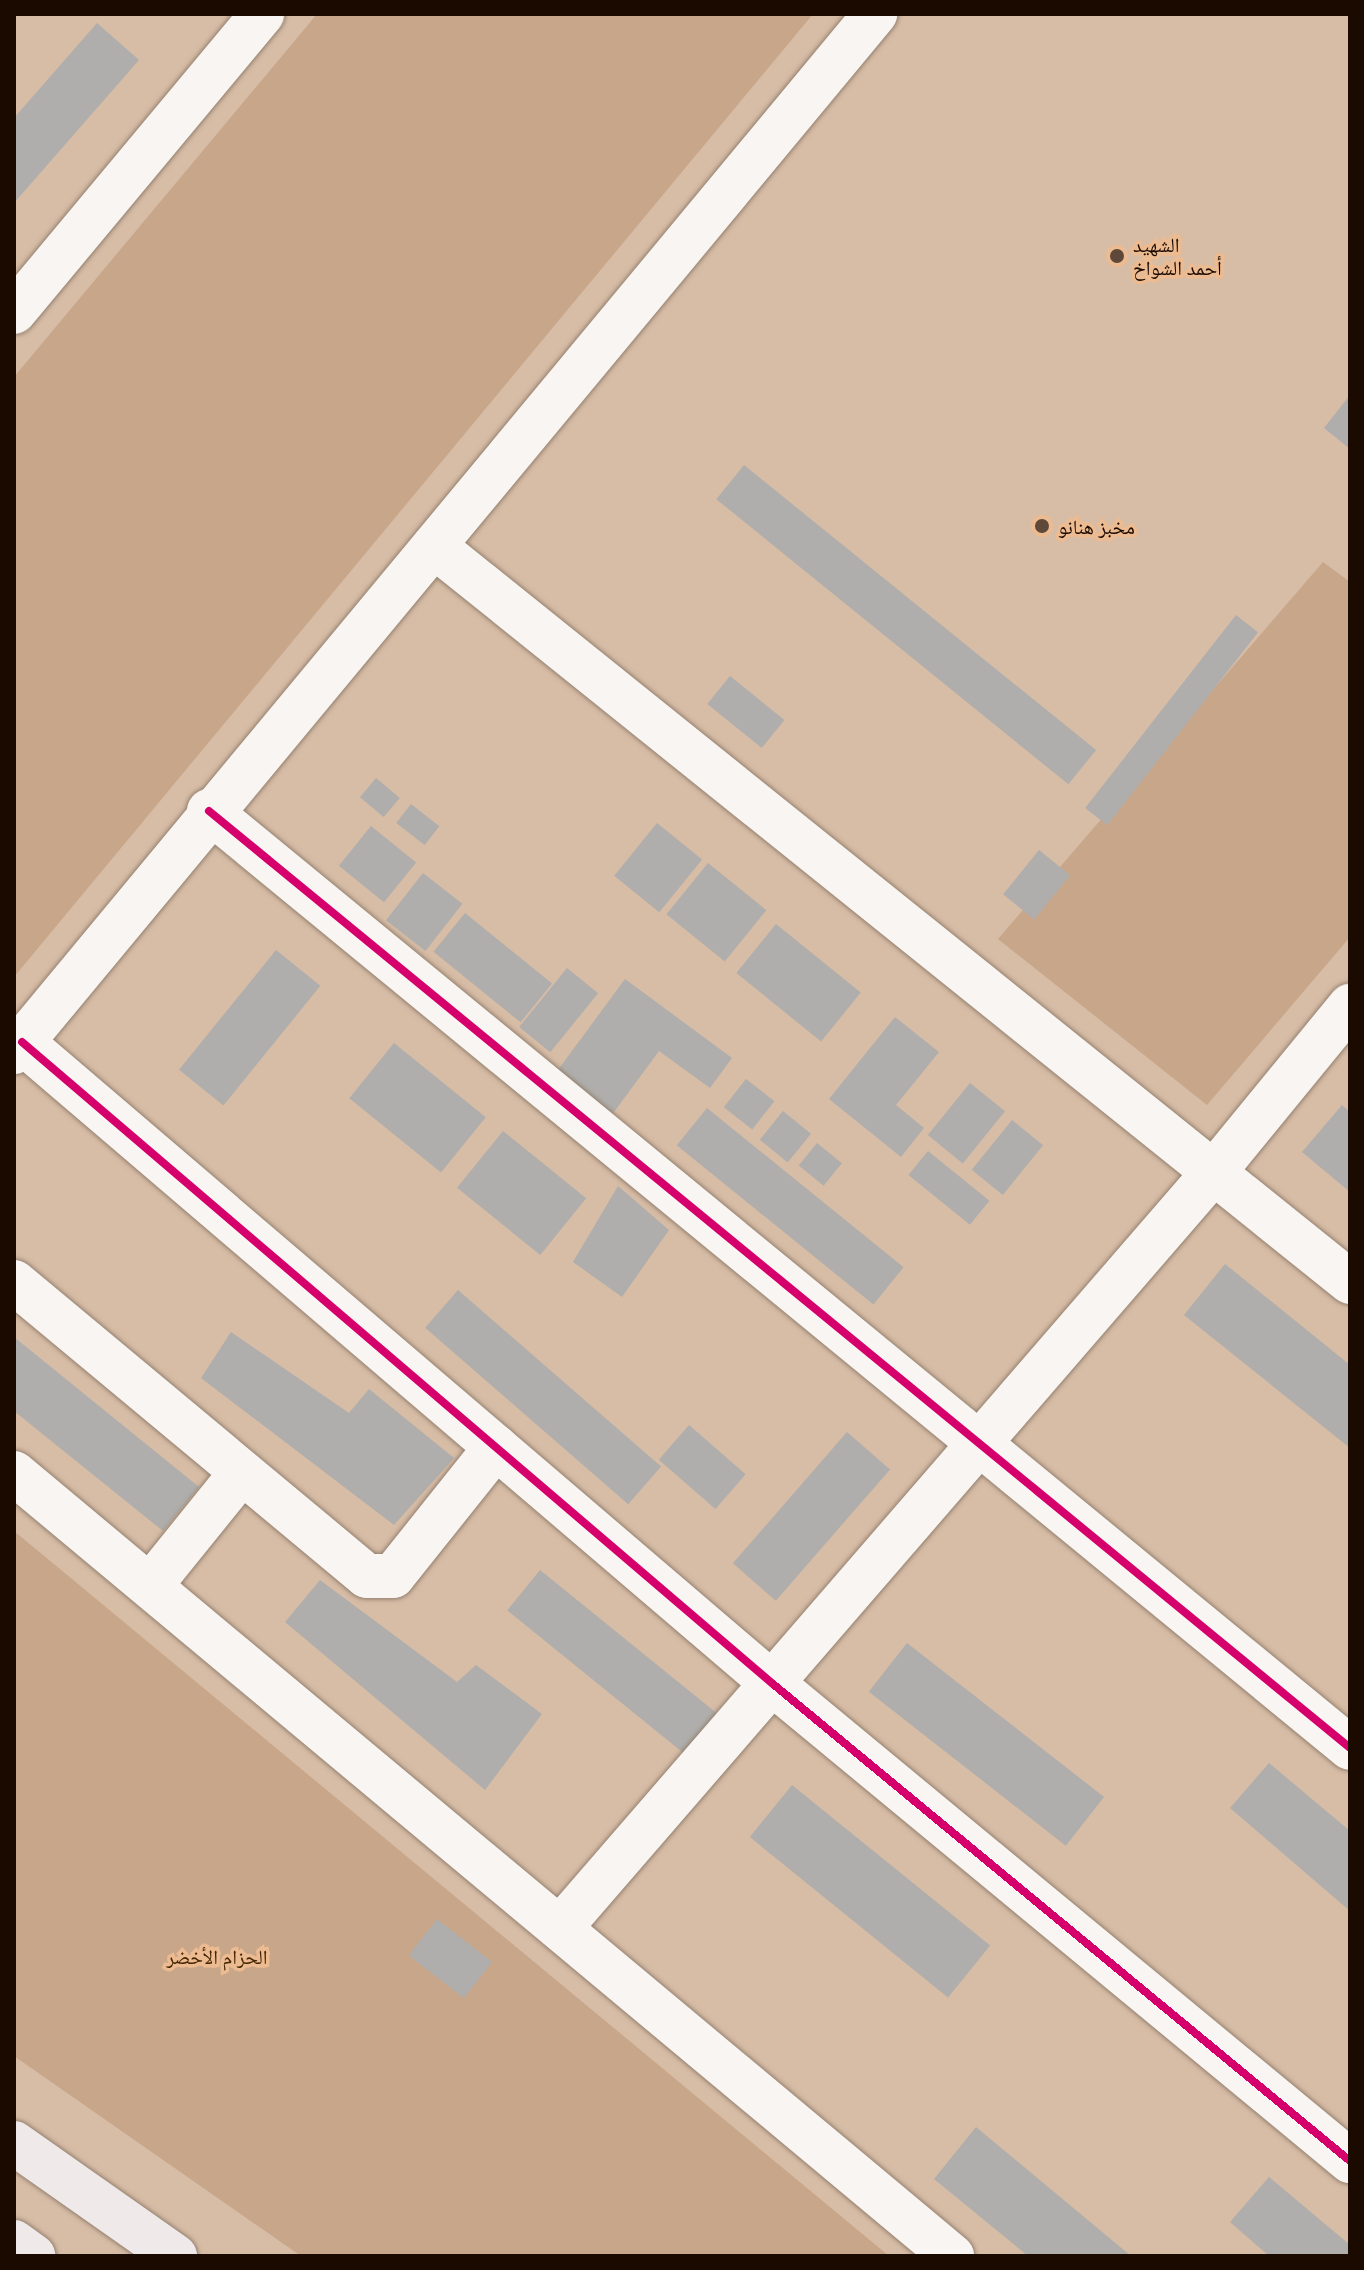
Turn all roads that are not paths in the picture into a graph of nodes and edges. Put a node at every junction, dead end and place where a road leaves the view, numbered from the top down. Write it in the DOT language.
graph roads {
  1 [pos="262,14"];
  2 [pos="875,14"];
  3 [pos="14,312"];
  4 [pos="434,546"];
  5 [pos="209,811"];
  6 [pos="1350,1006"];
  7 [pos="18,1047"];
  8 [pos="1214,1172"];
  9 [pos="14,1282"];
  10 [pos="1350,1282"];
  11 [pos="978,1439"];
  12 [pos="496,1447"];
  13 [pos="242,1472"];
  14 [pos="14,1473"];
  15 [pos="150,1586"];
  16 [pos="773,1684"];
  17 [pos="1350,1748"];
  18 [pos="560,1928"];
  19 [pos="14,2143"];
  20 [pos="1350,2161"];
  21 [pos="14,2242"];
  22 [pos="33,2256"];
  23 [pos="175,2256"];
  24 [pos="952,2256"];
  1 -- 3 [label="street"];
  2 -- 4 [label="street"];
  4 -- 5 [label="street"];
  4 -- 8 [label="street"];
  5 -- 7 [label="street"];
  5 -- 11 [label="street"];
  6 -- 8 [label="street"];
  7 -- 12 [label="street"];
  8 -- 10 [label="street"];
  8 -- 11 [label="street"];
  9 -- 13 [label="street"];
  11 -- 16 [label="street"];
  11 -- 17 [label="street"];
  12 -- 13 [label="street"];
  12 -- 16 [label="street"];
  13 -- 15 [label="street"];
  14 -- 15 [label="street"];
  15 -- 18 [label="street"];
  16 -- 18 [label="street"];
  16 -- 20 [label="street"];
  18 -- 24 [label="street"];
  19 -- 23 [label="main road"];
  21 -- 22 [label="main road"];
}
